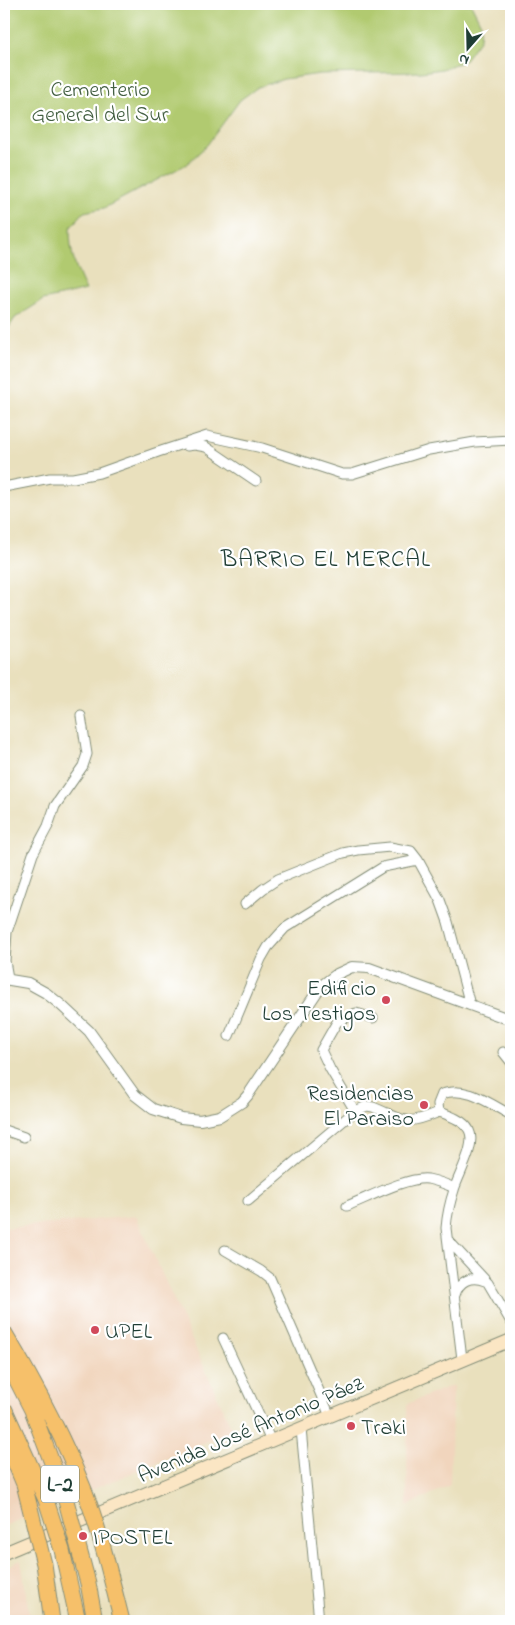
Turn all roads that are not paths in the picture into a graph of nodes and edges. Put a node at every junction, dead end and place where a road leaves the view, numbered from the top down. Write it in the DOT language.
graph roads {
  1 [pos="511,440"];
  2 [pos="158,452"];
  3 [pos="256,481"];
  4 [pos="4,486"];
  5 [pos="81,716"];
  6 [pos="418,860"];
  7 [pos="245,904"];
  8 [pos="6,978"];
  9 [pos="470,1005"];
  10 [pos="373,1018"];
  11 [pos="511,1020"];
  12 [pos="229,1036"];
  13 [pos="503,1052"];
  14 [pos="511,1062"];
  15 [pos="355,1111"];
  16 [pos="439,1112"];
  17 [pos="511,1115"];
  18 [pos="4,1130"];
  19 [pos="24,1138"];
  20 [pos="454,1188"];
  21 [pos="248,1201"];
  22 [pos="347,1206"];
  23 [pos="448,1239"];
  24 [pos="225,1250"];
  25 [pos="488,1283"];
  26 [pos="454,1295"];
  27 [pos="511,1322"];
  28 [pos="4,1332"];
  29 [pos="223,1338"];
  30 [pos="511,1340"];
  31 [pos="4,1354"];
  32 [pos="462,1359"];
  33 [pos="4,1408"];
  34 [pos="330,1416"];
  35 [pos="300,1429"];
  36 [pos="4,1436"];
  37 [pos="270,1441"];
  38 [pos="4,1553"];
  39 [pos="52,1621"];
  40 [pos="78,1621"];
  41 [pos="95,1621"];
  42 [pos="122,1621"];
  43 [pos="319,1621"];
  1 -- 2 [label="street"];
  2 -- 3 [label="street"];
  2 -- 4 [label="street"];
  5 -- 8 [label="street"];
  6 -- 7 [label="street"];
  6 -- 9 [label="street"];
  6 -- 12 [label="street"];
  8 -- 9 [label="street"];
  9 -- 11 [label="street"];
  10 -- 15 [label="street"];
  13 -- 14 [label="street"];
  15 -- 16 [label="street"];
  15 -- 21 [label="street"];
  16 -- 17 [label="street"];
  16 -- 20 [label="street"];
  18 -- 19 [label="street"];
  20 -- 22 [label="street"];
  20 -- 23 [label="street"];
  23 -- 25 [label="street"];
  23 -- 26 [label="street"];
  24 -- 34 [label="street"];
  25 -- 26 [label="street"];
  25 -- 27 [label="street"];
  26 -- 32 [label="street"];
  28 -- 42 [label="highway, bridge"];
  29 -- 37 [label="street"];
  30 -- 32 [label="main road, Avenida José Antonio Páez"];
  31 -- 41 [label="highway, L-2, bridge"];
  32 -- 34 [label="main road, Avenida José Antonio Páez"];
  33 -- 40 [label="highway, L-2, bridge"];
  34 -- 35 [label="main road, Avenida José Antonio Páez"];
  35 -- 37 [label="main road, Avenida José Antonio Páez"];
  35 -- 43 [label="street"];
  36 -- 39 [label="highway, bridge"];
  37 -- 38 [label="main road, Avenida José Antonio Páez"];
}
